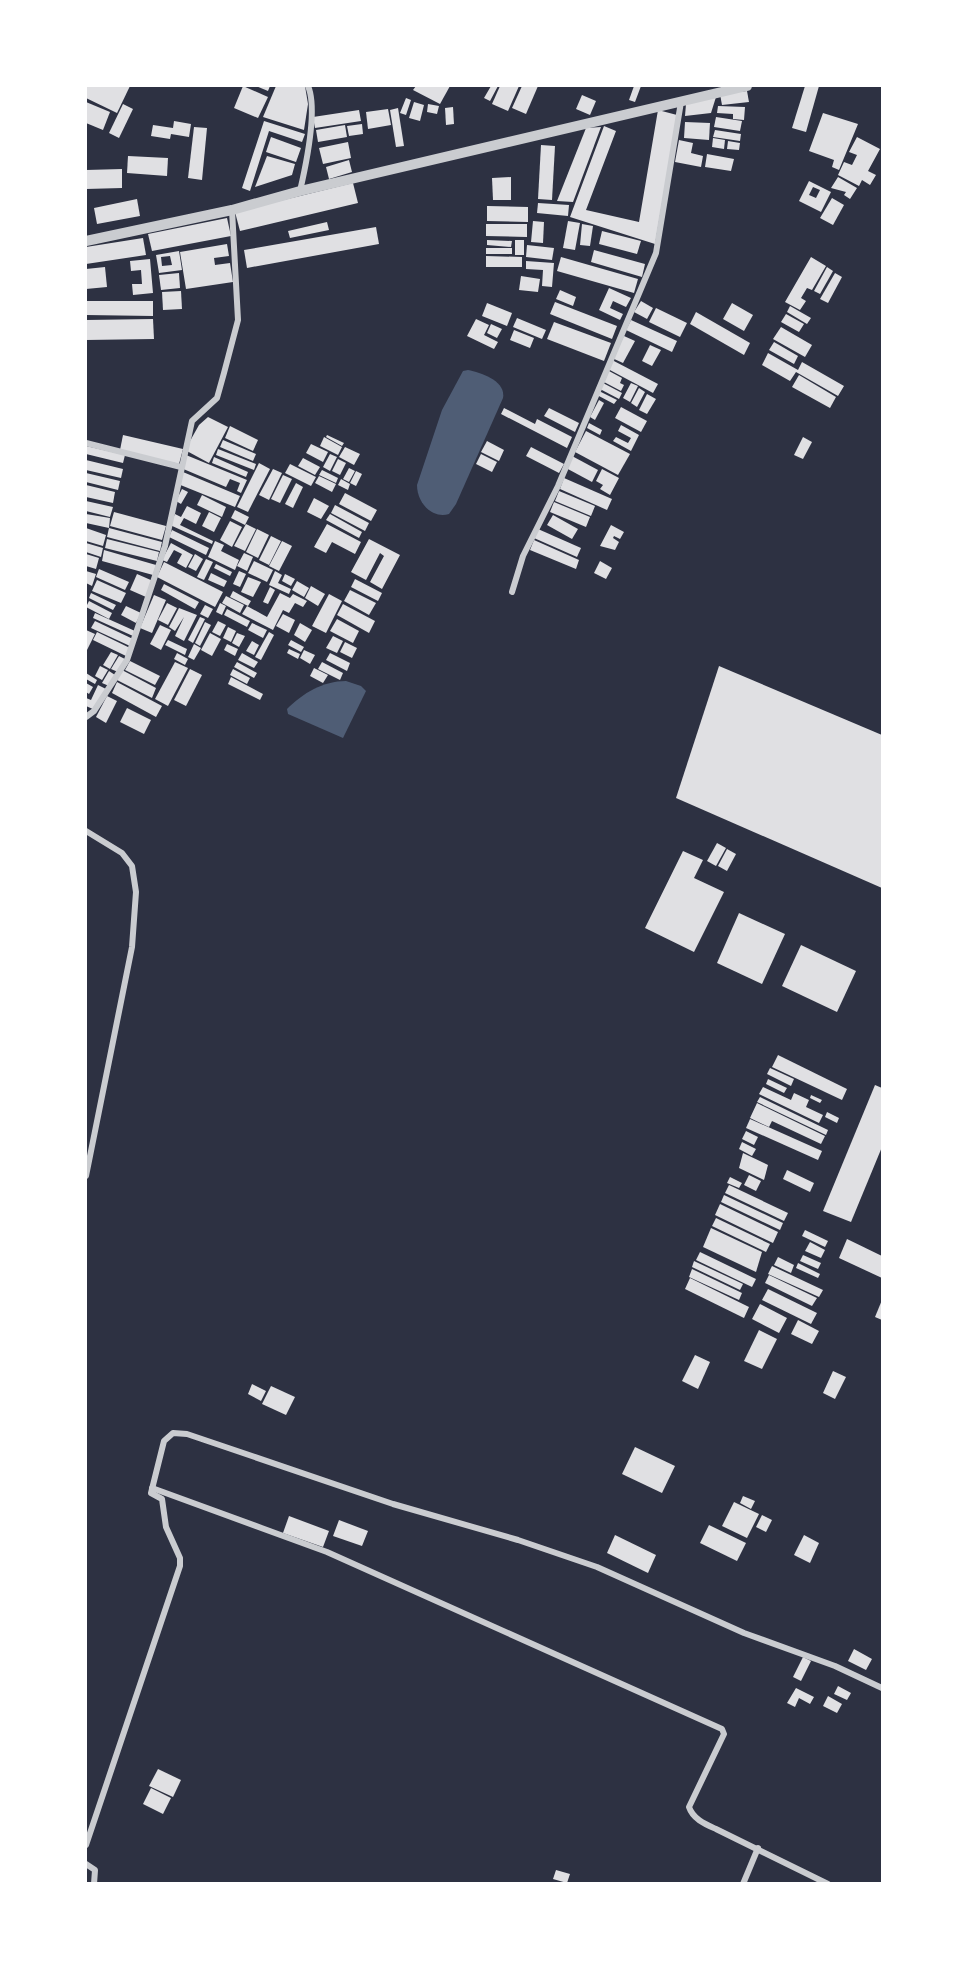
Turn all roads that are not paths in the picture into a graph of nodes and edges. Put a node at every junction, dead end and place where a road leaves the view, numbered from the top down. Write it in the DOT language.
graph roads {
  1 [pos="308,86"];
  2 [pos="747,86"];
  3 [pos="681,102"];
  4 [pos="300,191"];
  5 [pos="232,210"];
  6 [pos="86,241"];
  7 [pos="86,443"];
  8 [pos="181,467"];
  9 [pos="512,592"];
  10 [pos="86,717"];
  11 [pos="86,831"];
  12 [pos="86,1176"];
  13 [pos="152,1488"];
  14 [pos="882,1688"];
  15 [pos="86,1845"];
  16 [pos="758,1848"];
  17 [pos="86,1864"];
  18 [pos="94,1884"];
  19 [pos="742,1884"];
  20 [pos="828,1884"];
  1 -- 4 [label="street"];
  2 -- 3 [label="street"];
  3 -- 4 [label="street"];
  3 -- 9 [label="street"];
  4 -- 5 [label="street"];
  5 -- 6 [label="street"];
  5 -- 8 [label="street"];
  7 -- 8 [label="street"];
  8 -- 10 [label="street"];
  11 -- 12 [label="street"];
  13 -- 14 [label="street"];
  13 -- 15 [label="street"];
  13 -- 16 [label="street"];
  16 -- 19 [label="street"];
  16 -- 20 [label="street"];
  17 -- 18 [label="street"];
}
